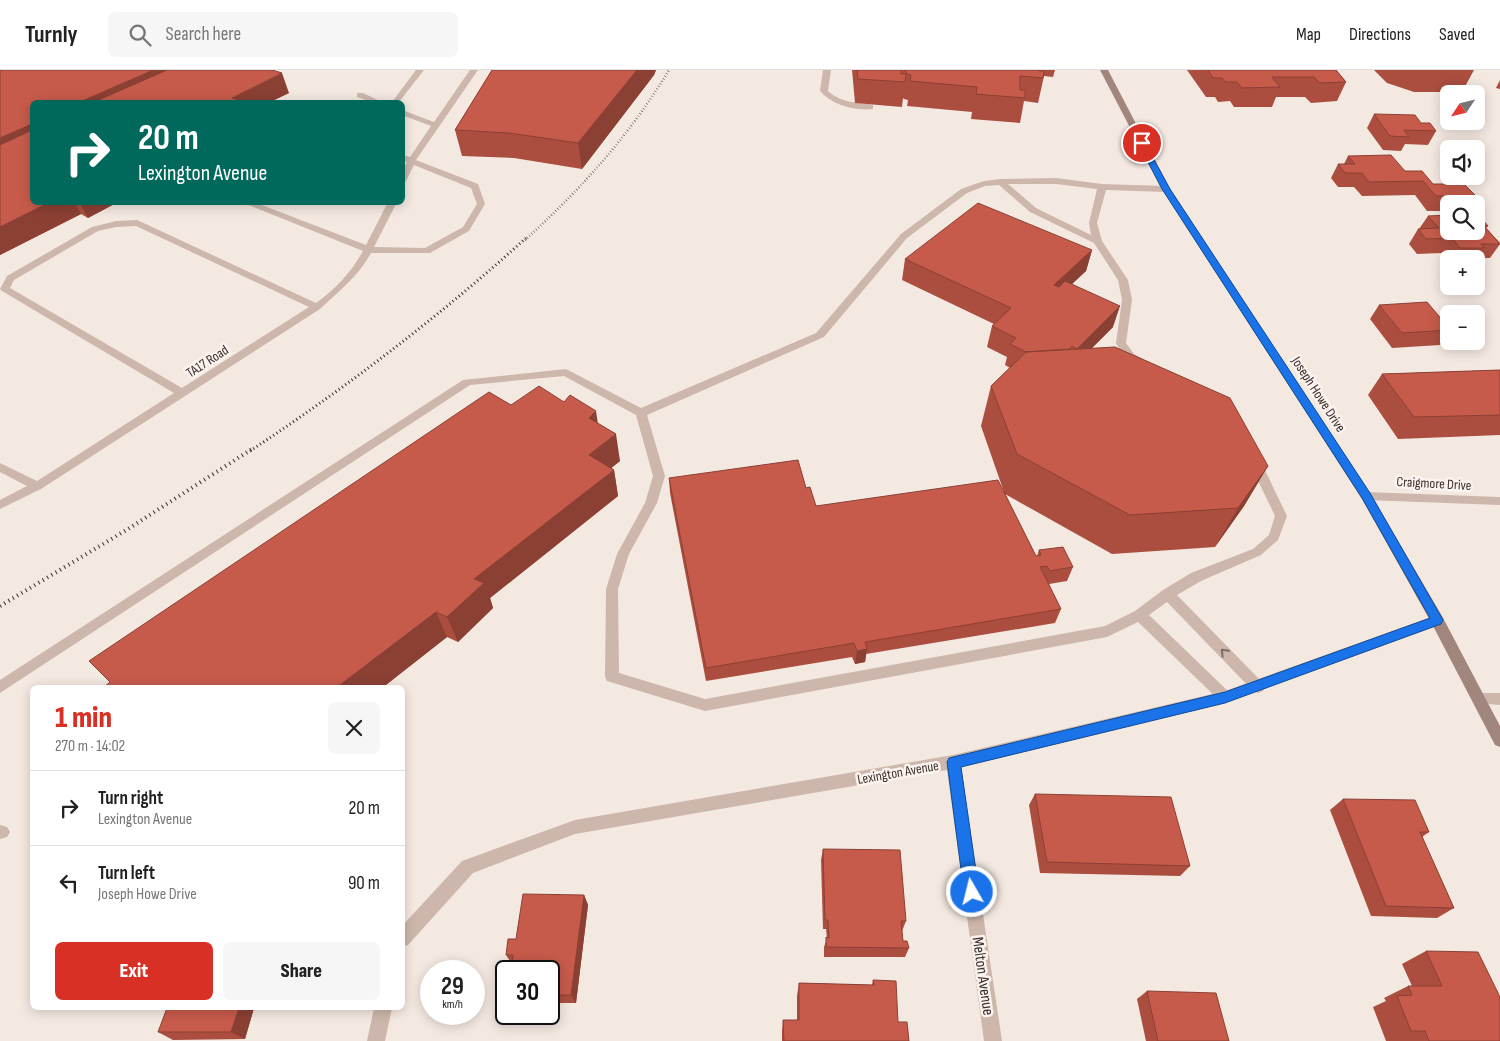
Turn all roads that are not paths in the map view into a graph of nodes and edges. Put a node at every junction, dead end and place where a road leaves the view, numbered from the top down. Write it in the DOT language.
graph roads {
  1 [pos="420,70"];
  2 [pos="474,70"];
  3 [pos="827,70"];
  4 [pos="1104,70"];
  5 [pos="360,95"];
  6 [pos="373,100"];
  7 [pos="397,100"];
  8 [pos="870,108"];
  9 [pos="405,113"];
  10 [pos="436,125"];
  11 [pos="405,157"];
  12 [pos="412,160"];
  13 [pos="405,175"];
  14 [pos="1001,182"];
  15 [pos="1102,187"];
  16 [pos="1166,189"];
  17 [pos="254,205"];
  18 [pos="391,205"];
  19 [pos="1097,241"];
  20 [pos="369,250"];
  21 [pos="316,307"];
  22 [pos="1147,367"];
  23 [pos="182,393"];
  24 [pos="641,413"];
  25 [pos="1248,448"];
  26 [pos="0,467"];
  27 [pos="37,486"];
  28 [pos="1366,496"];
  29 [pos="1500,501"];
  30 [pos="0,505"];
  31 [pos="1168,594"];
  32 [pos="1140,615"];
  33 [pos="1437,620"];
  34 [pos="0,687"];
  35 [pos="1258,687"];
  36 [pos="1225,697"];
  37 [pos="1480,699"];
  38 [pos="1500,699"];
  39 [pos="1500,740"];
  40 [pos="953,762"];
  41 [pos="405,936"];
  42 [pos="383,1010"];
  43 [pos="376,1041"];
  44 [pos="993,1041"];
  1 -- 7 [label="street"];
  2 -- 10 [label="street"];
  3 -- 8 [label="street"];
  4 -- 16 [label="main road, Joseph Howe Drive"];
  5 -- 6 [label="street"];
  9 -- 10 [label="street"];
  10 -- 12 [label="street"];
  11 -- 12 [label="street"];
  12 -- 13 [label="street"];
  12 -- 20 [label="street"];
  14 -- 15 [label="street"];
  14 -- 19 [label="street"];
  14 -- 24 [label="street"];
  15 -- 16 [label="street"];
  15 -- 19 [label="street"];
  16 -- 28 [label="main road, Joseph Howe Drive"];
  17 -- 20 [label="street"];
  18 -- 20 [label="street, TA17 Road"];
  19 -- 22 [label="street"];
  20 -- 21 [label="street, TA17 Road"];
  21 -- 23 [label="street, TA17 Road"];
  21 -- 23 [label="street"];
  23 -- 27 [label="street, TA17 Road"];
  24 -- 32 [label="street"];
  24 -- 34 [label="street"];
  25 -- 31 [label="street"];
  26 -- 27 [label="street"];
  27 -- 30 [label="street, TA17 Road"];
  28 -- 29 [label="street, Craigmore Drive"];
  28 -- 33 [label="main road, Joseph Howe Drive"];
  31 -- 32 [label="street"];
  35 -- 31 [label="street, one-way"];
  32 -- 36 [label="street"];
  33 -- 35 [label="street, Lexington Avenue"];
  33 -- 37 [label="main road, Joseph Howe Drive"];
  35 -- 36 [label="street, Lexington Avenue"];
  36 -- 40 [label="street, Lexington Avenue"];
  37 -- 38 [label="street"];
  37 -- 39 [label="main road, Joseph Howe Drive"];
  40 -- 41 [label="street, Lexington Avenue"];
  40 -- 44 [label="street, Melton Avenue"];
  42 -- 43 [label="street"];
}
